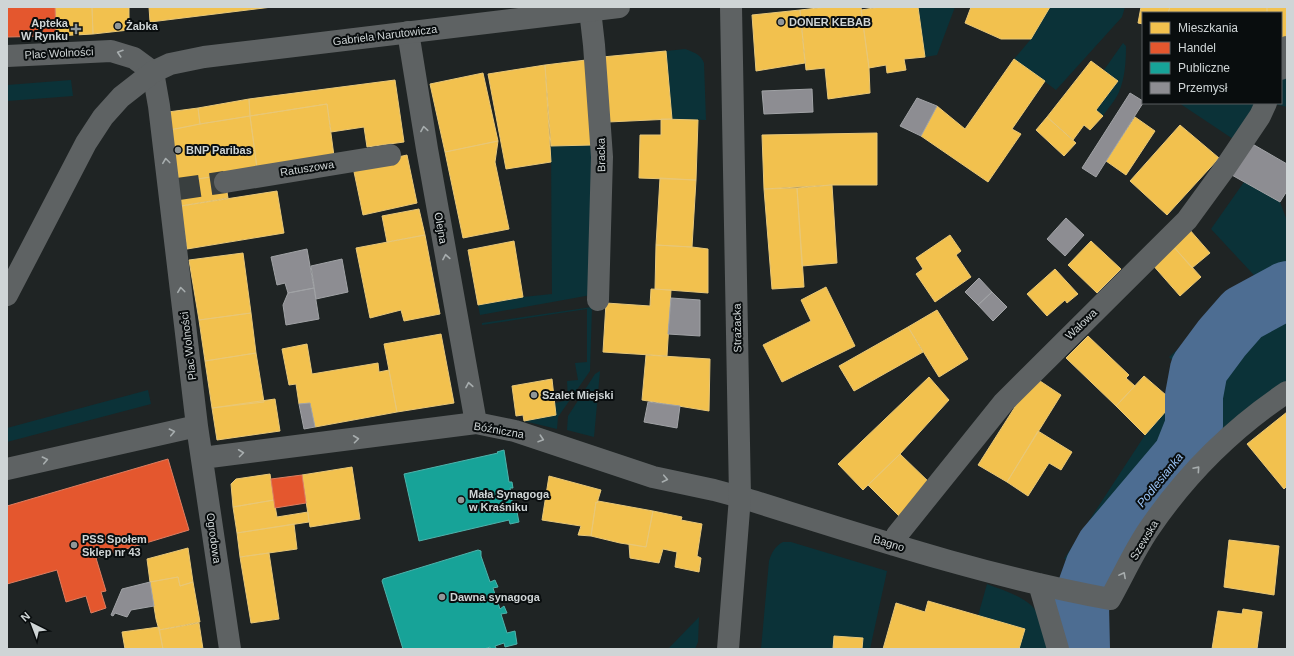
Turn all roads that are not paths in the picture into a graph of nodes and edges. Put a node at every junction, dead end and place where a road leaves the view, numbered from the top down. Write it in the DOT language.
graph roads {
  1 [pos="619,7"];
  2 [pos="731,7"];
  3 [pos="590,10"];
  4 [pos="408,32"];
  5 [pos="1287,47"];
  6 [pos="7,56"];
  7 [pos="1282,64"];
  8 [pos="153,72"];
  9 [pos="1266,104"];
  10 [pos="390,155"];
  11 [pos="225,182"];
  12 [pos="7,295"];
  13 [pos="598,300"];
  14 [pos="1287,392"];
  15 [pos="476,423"];
  16 [pos="197,426"];
  17 [pos="202,458"];
  18 [pos="7,469"];
  19 [pos="740,497"];
  20 [pos="894,546"];
  21 [pos="1039,584"];
  22 [pos="230,649"];
  23 [pos="728,649"];
  24 [pos="1058,649"];
  1 -- 3 [label="street, Gabriela Narutowicza"];
  2 -- 19 [label="street, Strażacka"];
  3 -- 4 [label="street, Gabriela Narutowicza"];
  3 -- 13 [label="street, Bracka"];
  4 -- 8 [label="street, Gabriela Narutowicza"];
  15 -- 4 [label="street, Olejna, one-way"];
  5 -- 7 [label="street"];
  8 -- 6 [label="street, Plac Wolności, one-way"];
  8 -- 12 [label="street"];
  16 -- 8 [label="street, Plac Wolności, one-way"];
  9 -- 20 [label="street, Wałowa"];
  10 -- 11 [label="street, Ratuszowa"];
  21 -- 14 [label="street, Szewska, one-way"];
  17 -- 15 [label="street, Bóźniczna, one-way"];
  15 -- 19 [label="street, Bóźniczna, one-way"];
  16 -- 17 [label="street, Ogrodowa"];
  18 -- 16 [label="street, one-way"];
  17 -- 22 [label="street, Ogrodowa"];
  19 -- 20 [label="street, Bagno"];
  19 -- 23 [label="street, Strażacka"];
  20 -- 21 [label="street, Bagno"];
  21 -- 24 [label="street"];
}
